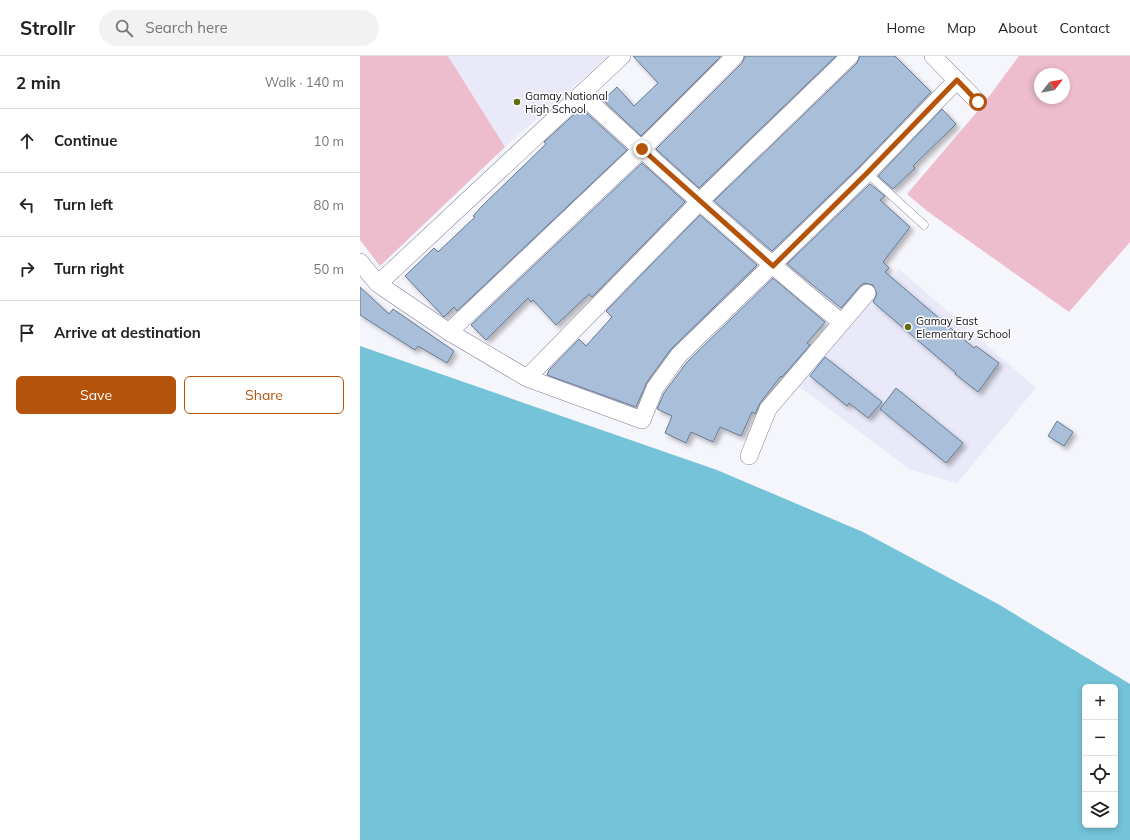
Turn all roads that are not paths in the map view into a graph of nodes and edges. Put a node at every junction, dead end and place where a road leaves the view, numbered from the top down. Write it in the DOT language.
graph roads {
  1 [pos="622,56"];
  2 [pos="735,56"];
  3 [pos="850,56"];
  4 [pos="932,56"];
  5 [pos="957,80"];
  6 [pos="581,94"];
  7 [pos="978,102"];
  8 [pos="642,149"];
  9 [pos="867,173"];
  10 [pos="699,202"];
  11 [pos="924,225"];
  12 [pos="360,262"];
  13 [pos="773,266"];
  14 [pos="378,284"];
  15 [pos="867,293"];
  16 [pos="841,322"];
  17 [pos="449,332"];
  18 [pos="527,378"];
  19 [pos="749,456"];
  1 -- 6 [label="street"];
  2 -- 8 [label="street"];
  3 -- 10 [label="street"];
  4 -- 5 [label="street"];
  5 -- 7 [label="street"];
  5 -- 9 [label="street"];
  6 -- 8 [label="street"];
  6 -- 14 [label="street"];
  8 -- 10 [label="street"];
  8 -- 17 [label="street"];
  9 -- 11 [label="lane"];
  9 -- 13 [label="street"];
  10 -- 13 [label="street"];
  10 -- 18 [label="street"];
  12 -- 14 [label="street"];
  13 -- 16 [label="street"];
  13 -- 18 [label="street"];
  14 -- 17 [label="street"];
  15 -- 16 [label="street"];
  16 -- 19 [label="street"];
  17 -- 18 [label="street"];
}
